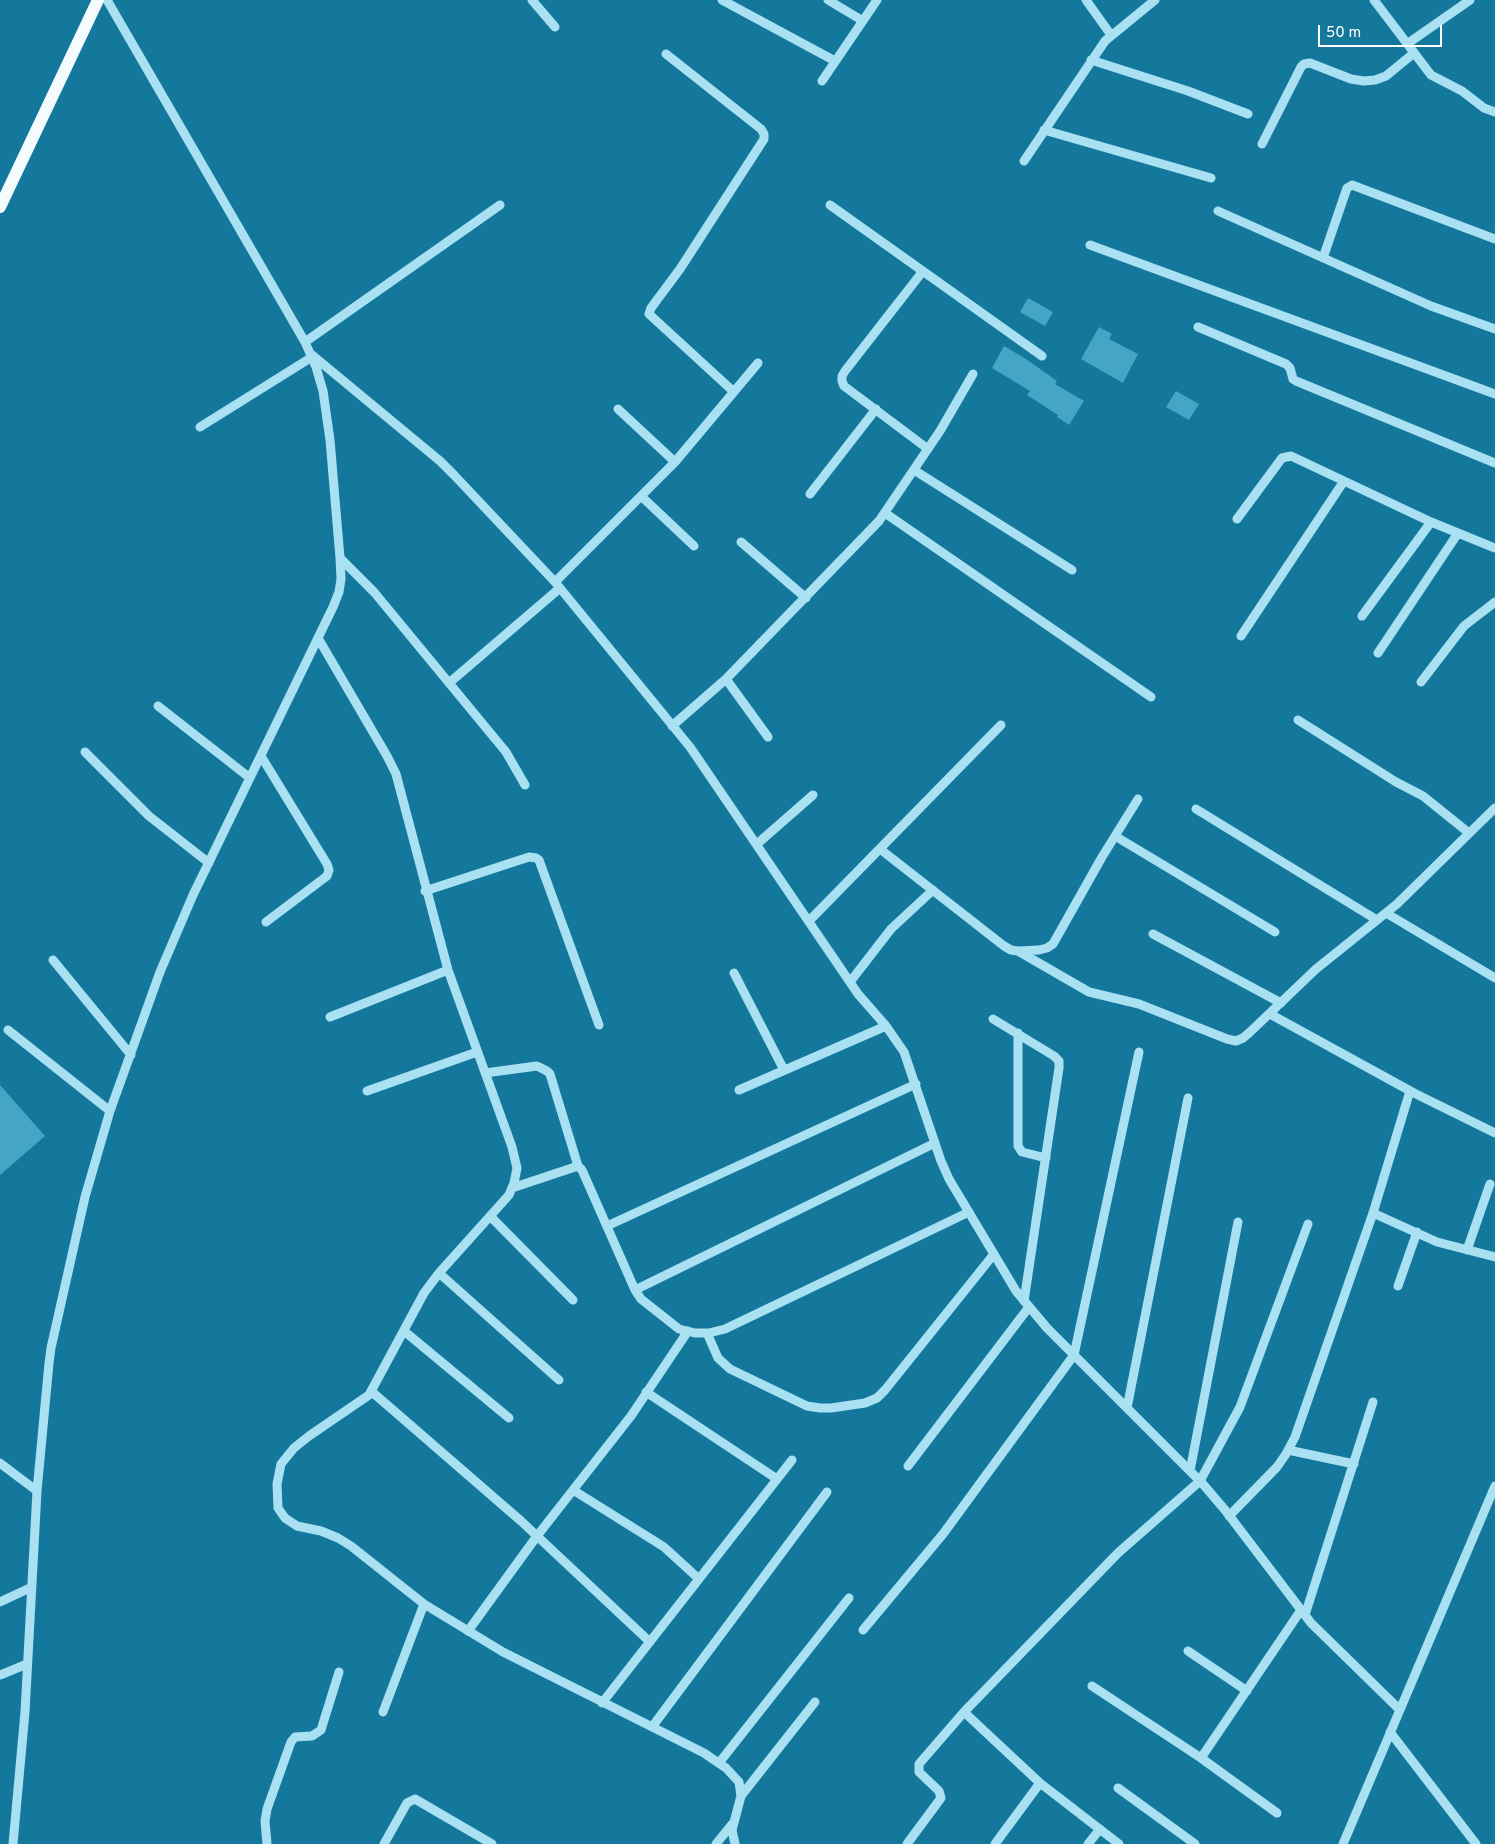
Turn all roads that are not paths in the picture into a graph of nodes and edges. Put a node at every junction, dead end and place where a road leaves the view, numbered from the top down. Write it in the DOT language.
graph roads {
  1 [pos="98,0"];
  2 [pos="107,0"];
  3 [pos="532,0"];
  4 [pos="722,0"];
  5 [pos="828,0"];
  6 [pos="877,0"];
  7 [pos="1086,0"];
  8 [pos="1155,0"];
  9 [pos="1374,0"];
  10 [pos="1470,0"];
  11 [pos="863,21"];
  12 [pos="555,27"];
  13 [pos="1111,35"];
  14 [pos="1408,44"];
  15 [pos="1414,53"];
  16 [pos="666,54"];
  17 [pos="1091,60"];
  18 [pos="836,61"];
  19 [pos="822,81"];
  20 [pos="1495,112"];
  21 [pos="1248,114"];
  22 [pos="1044,130"];
  23 [pos="1262,144"];
  24 [pos="1024,161"];
  25 [pos="1211,178"];
  26 [pos="500,205"];
  27 [pos="830,205"];
  28 [pos="0,207"];
  29 [pos="1218,211"];
  30 [pos="1495,239"];
  31 [pos="1090,245"];
  32 [pos="1323,258"];
  33 [pos="923,271"];
  34 [pos="1198,327"];
  35 [pos="1495,329"];
  36 [pos="305,342"];
  37 [pos="311,355"];
  38 [pos="1042,356"];
  39 [pos="758,363"];
  40 [pos="974,374"];
  41 [pos="734,392"];
  42 [pos="1495,394"];
  43 [pos="618,409"];
  44 [pos="876,409"];
  45 [pos="200,427"];
  46 [pos="928,448"];
  47 [pos="675,462"];
  48 [pos="1495,463"];
  49 [pos="914,470"];
  50 [pos="1344,481"];
  51 [pos="810,494"];
  52 [pos="642,496"];
  53 [pos="885,513"];
  54 [pos="1238,519"];
  55 [pos="1431,522"];
  56 [pos="1458,533"];
  57 [pos="741,542"];
  58 [pos="694,546"];
  59 [pos="1495,548"];
  60 [pos="340,558"];
  61 [pos="1072,570"];
  62 [pos="557,585"];
  63 [pos="806,598"];
  64 [pos="1495,602"];
  65 [pos="1362,616"];
  66 [pos="1241,636"];
  67 [pos="318,638"];
  68 [pos="1378,653"];
  69 [pos="726,679"];
  70 [pos="1421,682"];
  71 [pos="450,683"];
  72 [pos="1150,697"];
  73 [pos="158,706"];
  74 [pos="1298,720"];
  75 [pos="1001,725"];
  76 [pos="672,726"];
  77 [pos="768,737"];
  78 [pos="85,752"];
  79 [pos="261,756"];
  80 [pos="250,778"];
  81 [pos="524,785"];
  82 [pos="813,795"];
  83 [pos="1138,799"];
  84 [pos="1495,808"];
  85 [pos="1196,809"];
  86 [pos="1469,833"];
  87 [pos="1115,836"];
  88 [pos="757,844"];
  89 [pos="880,849"];
  90 [pos="209,863"];
  91 [pos="933,890"];
  92 [pos="426,891"];
  93 [pos="1386,913"];
  94 [pos="1377,920"];
  95 [pos="809,921"];
  96 [pos="266,922"];
  97 [pos="1275,932"];
  98 [pos="1153,934"];
  99 [pos="1018,951"];
  100 [pos="53,960"];
  101 [pos="448,970"];
  102 [pos="734,973"];
  103 [pos="1495,978"];
  104 [pos="850,982"];
  105 [pos="1281,1002"];
  106 [pos="1270,1014"];
  107 [pos="330,1017"];
  108 [pos="993,1018"];
  109 [pos="599,1025"];
  110 [pos="886,1026"];
  111 [pos="8,1030"];
  112 [pos="1018,1033"];
  113 [pos="477,1052"];
  114 [pos="1139,1052"];
  115 [pos="131,1055"];
  116 [pos="784,1070"];
  117 [pos="485,1073"];
  118 [pos="916,1084"];
  119 [pos="739,1090"];
  120 [pos="367,1091"];
  121 [pos="1410,1091"];
  122 [pos="1188,1098"];
  123 [pos="110,1111"];
  124 [pos="1495,1133"];
  125 [pos="935,1143"];
  126 [pos="1046,1158"];
  127 [pos="578,1166"];
  128 [pos="1490,1184"];
  129 [pos="512,1188"];
  130 [pos="969,1212"];
  131 [pos="1373,1213"];
  132 [pos="490,1216"];
  133 [pos="1238,1222"];
  134 [pos="1308,1224"];
  135 [pos="607,1226"];
  136 [pos="1417,1232"];
  137 [pos="1467,1250"];
  138 [pos="994,1254"];
  139 [pos="1495,1257"];
  140 [pos="438,1273"];
  141 [pos="1398,1286"];
  142 [pos="635,1290"];
  143 [pos="573,1300"];
  144 [pos="1027,1304"];
  145 [pos="404,1331"];
  146 [pos="688,1331"];
  147 [pos="707,1333"];
  148 [pos="1074,1355"];
  149 [pos="559,1380"];
  150 [pos="371,1391"];
  151 [pos="646,1392"];
  152 [pos="1373,1402"];
  153 [pos="1127,1408"];
  154 [pos="508,1418"];
  155 [pos="1288,1450"];
  156 [pos="792,1460"];
  157 [pos="0,1463"];
  158 [pos="1354,1464"];
  159 [pos="908,1466"];
  160 [pos="1190,1471"];
  161 [pos="777,1479"];
  162 [pos="1200,1481"];
  163 [pos="1495,1486"];
  164 [pos="574,1490"];
  165 [pos="37,1491"];
  166 [pos="827,1492"];
  167 [pos="1230,1516"];
  168 [pos="537,1536"];
  169 [pos="699,1579"];
  170 [pos="32,1587"];
  171 [pos="848,1598"];
  172 [pos="0,1602"];
  173 [pos="424,1604"];
  174 [pos="1303,1613"];
  175 [pos="863,1630"];
  176 [pos="468,1631"];
  177 [pos="650,1642"];
  178 [pos="1188,1651"];
  179 [pos="27,1664"];
  180 [pos="339,1672"];
  181 [pos="0,1675"];
  182 [pos="1092,1686"];
  183 [pos="1247,1690"];
  184 [pos="815,1702"];
  185 [pos="602,1703"];
  186 [pos="1399,1709"];
  187 [pos="383,1712"];
  188 [pos="964,1712"];
  189 [pos="652,1727"];
  190 [pos="1390,1732"];
  191 [pos="1201,1758"];
  192 [pos="719,1763"];
  193 [pos="1040,1784"];
  194 [pos="1118,1788"];
  195 [pos="741,1796"];
  196 [pos="1277,1813"];
  197 [pos="734,1822"];
  198 [pos="1100,1829"];
  199 [pos="13,1844"];
  200 [pos="267,1844"];
  201 [pos="384,1844"];
  202 [pos="492,1844"];
  203 [pos="716,1844"];
  204 [pos="735,1844"];
  205 [pos="907,1844"];
  206 [pos="995,1844"];
  207 [pos="1088,1844"];
  208 [pos="1119,1844"];
  209 [pos="1195,1844"];
  210 [pos="1343,1844"];
  211 [pos="1476,1844"];
  1 -- 28 [label="main road"];
  2 -- 36 [label="street"];
  3 -- 12 [label="street"];
  4 -- 18 [label="street"];
  5 -- 11 [label="street"];
  6 -- 11 [label="street"];
  7 -- 13 [label="street"];
  8 -- 13 [label="street"];
  9 -- 14 [label="street"];
  10 -- 14 [label="street"];
  11 -- 18 [label="street"];
  13 -- 17 [label="street"];
  14 -- 15 [label="street"];
  15 -- 20 [label="street"];
  15 -- 23 [label="street"];
  16 -- 41 [label="street"];
  17 -- 21 [label="street"];
  17 -- 22 [label="street"];
  18 -- 19 [label="street"];
  22 -- 24 [label="street"];
  22 -- 25 [label="street"];
  26 -- 36 [label="street"];
  27 -- 33 [label="street"];
  29 -- 32 [label="street"];
  30 -- 32 [label="street"];
  31 -- 42 [label="street"];
  32 -- 35 [label="street"];
  33 -- 38 [label="street"];
  33 -- 44 [label="street"];
  34 -- 48 [label="street"];
  36 -- 37 [label="street"];
  37 -- 45 [label="street"];
  37 -- 60 [label="street"];
  37 -- 62 [label="street"];
  39 -- 41 [label="street"];
  40 -- 46 [label="street"];
  41 -- 47 [label="street"];
  43 -- 47 [label="street"];
  44 -- 46 [label="street"];
  44 -- 51 [label="street"];
  46 -- 49 [label="street"];
  47 -- 52 [label="street"];
  49 -- 53 [label="street"];
  49 -- 61 [label="street"];
  50 -- 54 [label="street"];
  50 -- 55 [label="street"];
  50 -- 66 [label="street"];
  52 -- 58 [label="street"];
  52 -- 62 [label="street"];
  53 -- 63 [label="street"];
  53 -- 72 [label="street"];
  55 -- 56 [label="street"];
  55 -- 65 [label="street"];
  56 -- 59 [label="street"];
  56 -- 68 [label="street"];
  57 -- 63 [label="street"];
  60 -- 67 [label="street"];
  60 -- 71 [label="street"];
  62 -- 71 [label="street"];
  62 -- 76 [label="street"];
  63 -- 69 [label="street"];
  64 -- 70 [label="street"];
  67 -- 79 [label="street"];
  67 -- 92 [label="street"];
  69 -- 76 [label="street"];
  69 -- 77 [label="street"];
  71 -- 81 [label="street"];
  73 -- 80 [label="street"];
  74 -- 86 [label="street"];
  75 -- 89 [label="street"];
  76 -- 88 [label="street"];
  78 -- 90 [label="street"];
  79 -- 80 [label="street"];
  79 -- 96 [label="street"];
  80 -- 90 [label="street"];
  82 -- 88 [label="street"];
  83 -- 87 [label="street"];
  84 -- 86 [label="street"];
  85 -- 94 [label="street"];
  86 -- 93 [label="street"];
  87 -- 97 [label="street"];
  87 -- 99 [label="street"];
  88 -- 95 [label="street"];
  89 -- 91 [label="street"];
  89 -- 95 [label="street"];
  90 -- 115 [label="street"];
  91 -- 99 [label="street"];
  91 -- 104 [label="street"];
  92 -- 101 [label="street"];
  92 -- 109 [label="street"];
  93 -- 94 [label="street"];
  93 -- 103 [label="street"];
  94 -- 105 [label="street"];
  95 -- 104 [label="street"];
  98 -- 105 [label="street"];
  99 -- 106 [label="street"];
  100 -- 115 [label="street"];
  101 -- 107 [label="street"];
  101 -- 113 [label="street"];
  102 -- 116 [label="street"];
  104 -- 110 [label="street"];
  105 -- 106 [label="street"];
  106 -- 121 [label="street"];
  108 -- 112 [label="street"];
  110 -- 116 [label="street"];
  110 -- 118 [label="street"];
  111 -- 123 [label="street"];
  112 -- 126 [label="street"];
  112 -- 126 [label="street"];
  113 -- 117 [label="street"];
  113 -- 120 [label="street"];
  114 -- 148 [label="street"];
  115 -- 123 [label="street"];
  116 -- 119 [label="street"];
  117 -- 127 [label="street"];
  117 -- 129 [label="street"];
  118 -- 125 [label="street"];
  118 -- 135 [label="street"];
  121 -- 124 [label="street"];
  121 -- 131 [label="street"];
  122 -- 153 [label="street"];
  123 -- 165 [label="street"];
  125 -- 130 [label="street"];
  125 -- 142 [label="street"];
  126 -- 144 [label="street"];
  127 -- 129 [label="street"];
  127 -- 135 [label="street"];
  128 -- 137 [label="street"];
  129 -- 132 [label="street"];
  130 -- 138 [label="street"];
  130 -- 147 [label="street"];
  131 -- 136 [label="street"];
  131 -- 155 [label="street"];
  132 -- 140 [label="street"];
  132 -- 143 [label="street"];
  133 -- 160 [label="street"];
  134 -- 162 [label="street"];
  135 -- 142 [label="street"];
  136 -- 137 [label="street"];
  136 -- 141 [label="street"];
  137 -- 139 [label="street"];
  138 -- 144 [label="street"];
  138 -- 147 [label="street"];
  140 -- 145 [label="street"];
  140 -- 149 [label="street"];
  142 -- 146 [label="street"];
  144 -- 148 [label="street"];
  144 -- 159 [label="street"];
  145 -- 150 [label="street"];
  145 -- 154 [label="street"];
  146 -- 147 [label="street"];
  146 -- 151 [label="street"];
  148 -- 153 [label="street"];
  148 -- 175 [label="street"];
  150 -- 168 [label="street"];
  150 -- 173 [label="street"];
  151 -- 161 [label="street"];
  151 -- 164 [label="street"];
  152 -- 158 [label="street"];
  153 -- 160 [label="street"];
  155 -- 158 [label="street"];
  155 -- 167 [label="street"];
  156 -- 161 [label="street"];
  157 -- 165 [label="street"];
  158 -- 174 [label="street"];
  160 -- 162 [label="street"];
  161 -- 169 [label="street"];
  162 -- 167 [label="street"];
  162 -- 188 [label="street"];
  163 -- 186 [label="street"];
  164 -- 168 [label="street"];
  164 -- 169 [label="street"];
  165 -- 170 [label="street"];
  166 -- 189 [label="street"];
  167 -- 174 [label="street"];
  168 -- 176 [label="street"];
  168 -- 177 [label="street"];
  169 -- 177 [label="street"];
  170 -- 172 [label="street"];
  170 -- 179 [label="street"];
  171 -- 192 [label="street"];
  173 -- 176 [label="street"];
  173 -- 187 [label="street"];
  174 -- 183 [label="street"];
  174 -- 186 [label="street"];
  176 -- 185 [label="street"];
  177 -- 185 [label="street"];
  178 -- 183 [label="street"];
  179 -- 181 [label="street"];
  179 -- 199 [label="street"];
  180 -- 200 [label="street"];
  182 -- 191 [label="street"];
  183 -- 191 [label="street"];
  184 -- 195 [label="street"];
  185 -- 189 [label="street"];
  186 -- 190 [label="street"];
  188 -- 193 [label="street"];
  188 -- 205 [label="street"];
  189 -- 192 [label="street"];
  190 -- 210 [label="street"];
  190 -- 211 [label="street"];
  191 -- 196 [label="street"];
  192 -- 195 [label="street"];
  193 -- 198 [label="street"];
  193 -- 206 [label="street"];
  194 -- 209 [label="street"];
  195 -- 197 [label="street"];
  197 -- 203 [label="street"];
  197 -- 204 [label="street"];
  198 -- 207 [label="street"];
  198 -- 208 [label="street"];
  201 -- 202 [label="street"];
}
